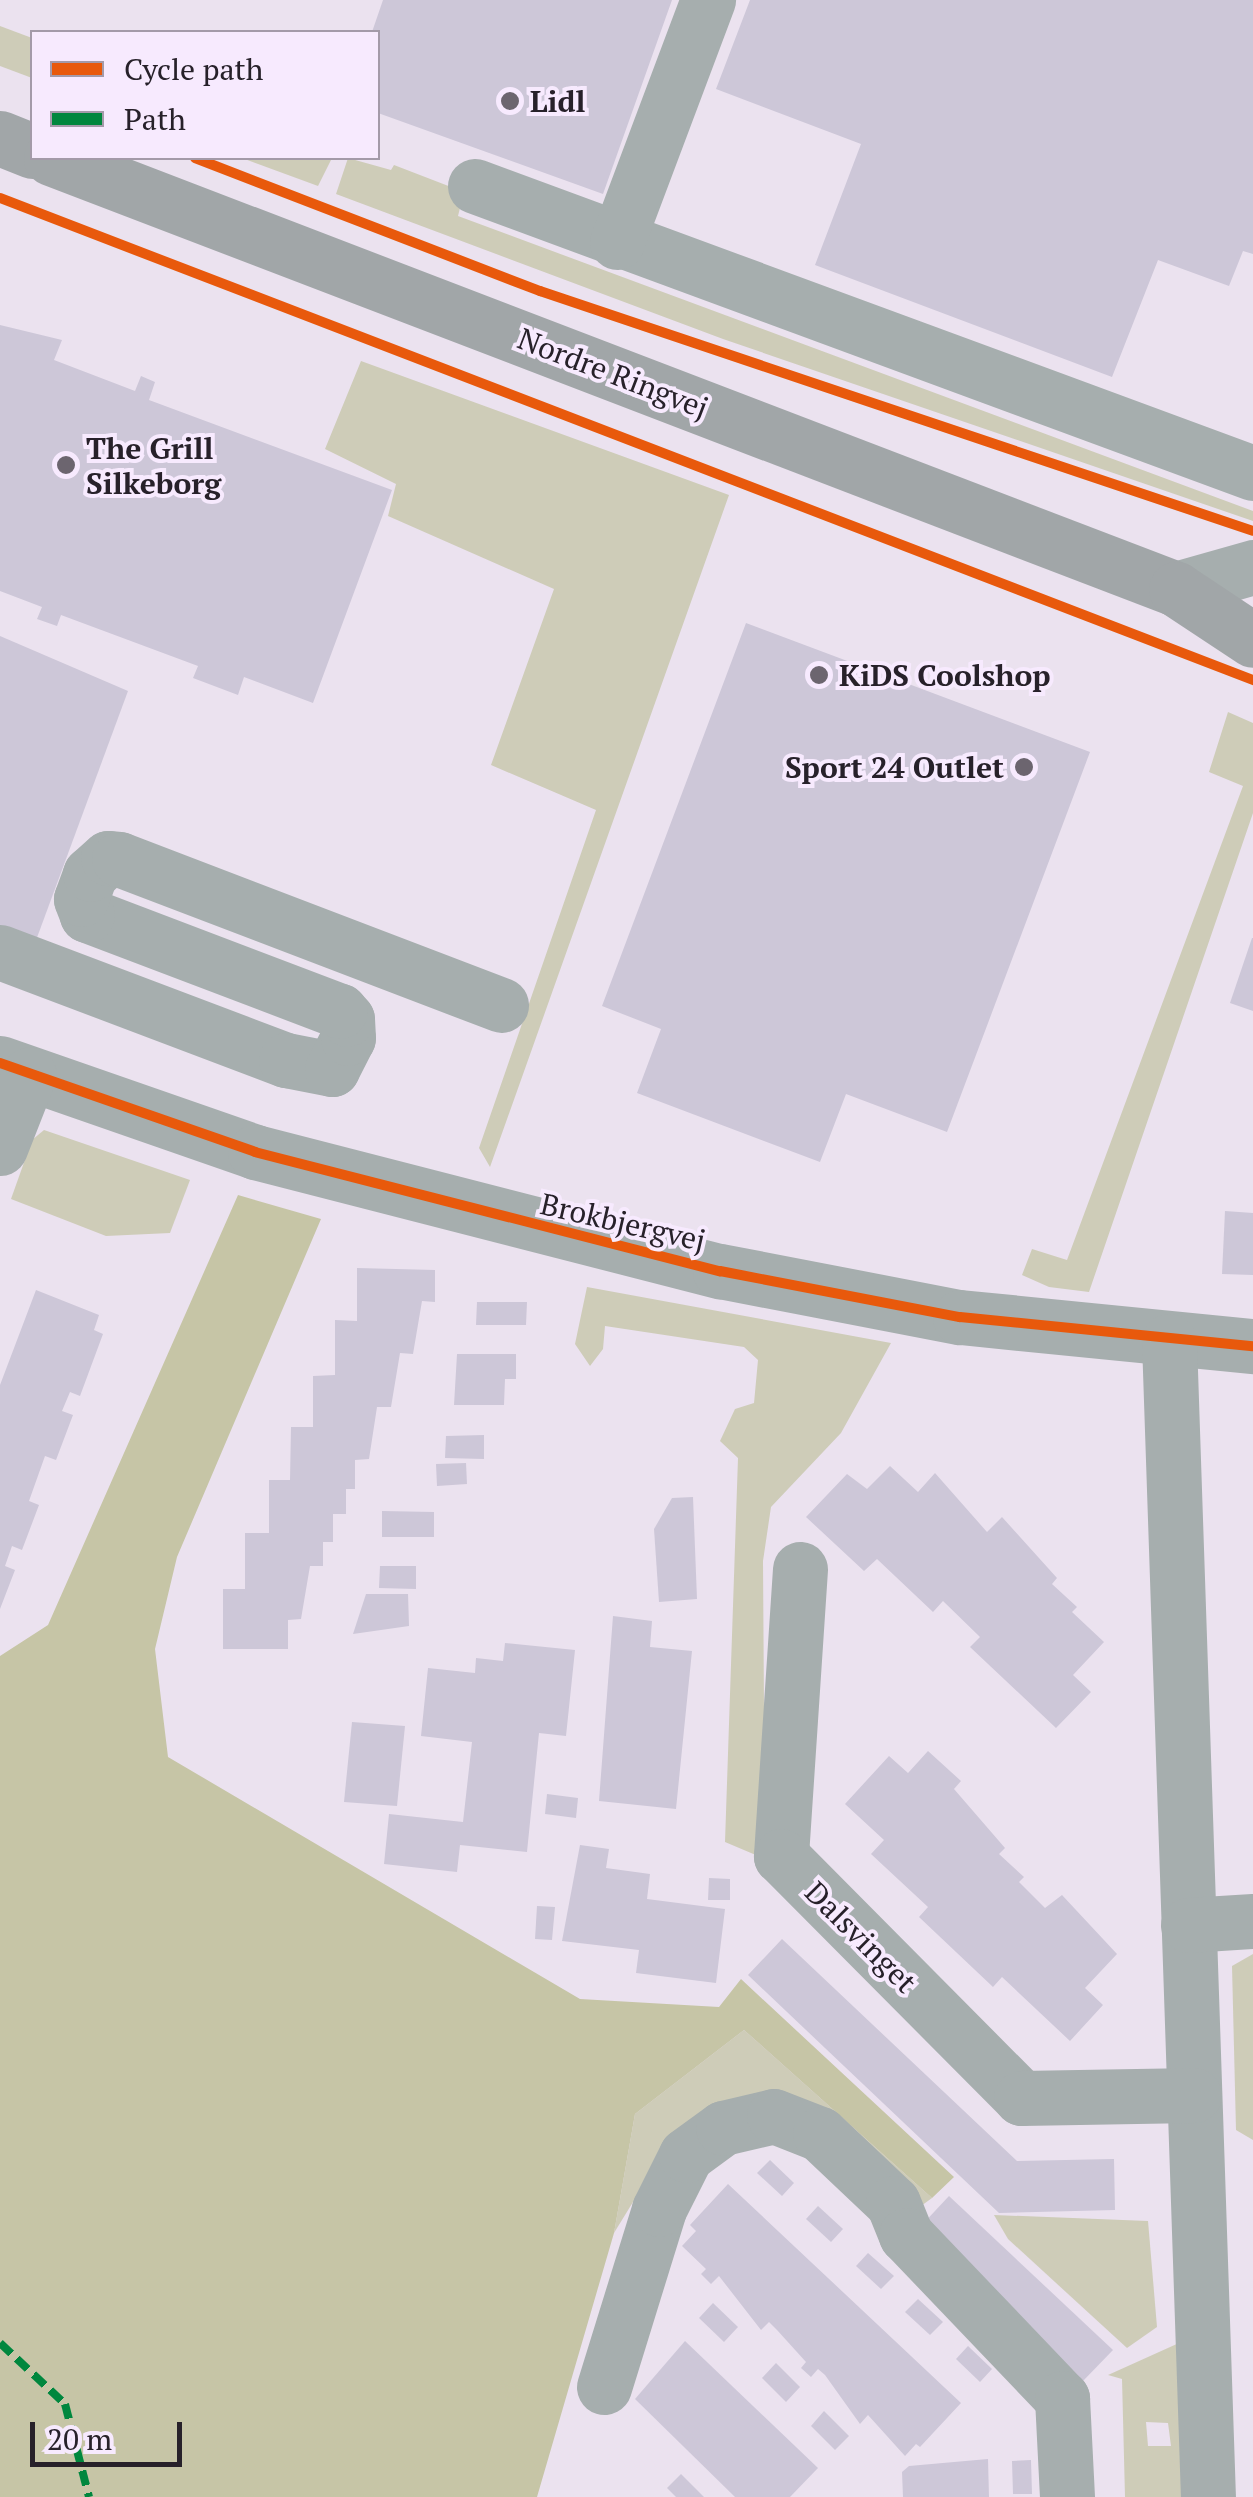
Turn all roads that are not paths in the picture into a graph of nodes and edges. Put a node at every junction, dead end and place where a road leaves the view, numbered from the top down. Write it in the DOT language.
graph roads {
  1 [pos="708,0"];
  2 [pos="0,138"];
  3 [pos="30,149"];
  4 [pos="55,160"];
  5 [pos="474,186"];
  6 [pos="617,242"];
  7 [pos="1253,474"];
  8 [pos="1253,567"];
  9 [pos="1176,589"];
  10 [pos="1253,596"];
  11 [pos="1253,640"];
  12 [pos="0,952"];
  13 [pos="501,1005"];
  14 [pos="15,1068"];
  15 [pos="0,1148"];
  16 [pos="1168,1341"];
  17 [pos="1253,1346"];
  18 [pos="800,1569"];
  19 [pos="1253,1921"];
  20 [pos="1188,1925"];
  21 [pos="1194,2095"];
  22 [pos="604,2387"];
  23 [pos="1067,2497"];
  24 [pos="1208,2497"];
  1 -- 6 [label="street"];
  2 -- 3 [label="main road"];
  4 -- 9 [label="main road, Nordre Ringvej"];
  5 -- 6 [label="street"];
  6 -- 7 [label="street"];
  8 -- 9 [label="street"];
  9 -- 10 [label="main road, Nordre Ringvej"];
  9 -- 11 [label="main road, Nordre Ringvej"];
  12 -- 13 [label="street"];
  14 -- 15 [label="street, Brokbjergvej"];
  14 -- 16 [label="street, Brokbjergvej"];
  16 -- 17 [label="street, Brokbjergvej"];
  16 -- 20 [label="street"];
  18 -- 21 [label="street, Dalsvinget"];
  19 -- 20 [label="street"];
  20 -- 21 [label="street"];
  21 -- 24 [label="street"];
  22 -- 23 [label="street"];
}
